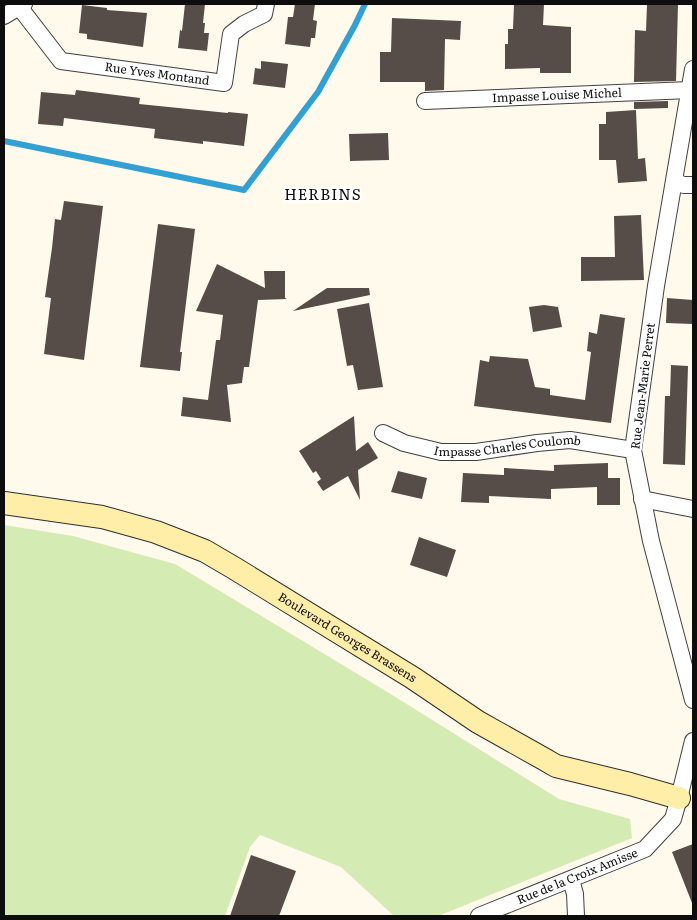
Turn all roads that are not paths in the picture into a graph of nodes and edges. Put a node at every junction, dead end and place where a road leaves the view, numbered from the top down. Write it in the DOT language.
graph roads {
  1 [pos="266,4"];
  2 [pos="20,5"];
  3 [pos="4,16"];
  4 [pos="693,69"];
  5 [pos="690,90"];
  6 [pos="425,101"];
  7 [pos="674,182"];
  8 [pos="693,185"];
  9 [pos="383,433"];
  10 [pos="633,450"];
  11 [pos="642,499"];
  12 [pos="4,503"];
  13 [pos="693,509"];
  14 [pos="693,700"];
  15 [pos="693,741"];
  16 [pos="686,800"];
  17 [pos="571,880"];
  18 [pos="480,916"];
  19 [pos="576,916"];
  1 -- 2 [label="street, Rue Yves Montand"];
  2 -- 3 [label="street"];
  4 -- 5 [label="street, Rue Jean-Marie Perret"];
  5 -- 6 [label="street, Impasse Louise Michel"];
  5 -- 7 [label="street, Rue Jean-Marie Perret"];
  7 -- 8 [label="street"];
  7 -- 10 [label="street, Rue Jean-Marie Perret"];
  9 -- 10 [label="street, Impasse Charles Coulomb"];
  10 -- 11 [label="street, Rue Jean-Marie Perret"];
  11 -- 13 [label="street"];
  11 -- 14 [label="street, Rue Jean-Marie Perret"];
  12 -- 16 [label="street, Boulevard Georges Brassens"];
  15 -- 16 [label="street"];
  16 -- 17 [label="street, Rue de la Croix Amisse"];
  17 -- 18 [label="street, Rue de la Croix Amisse"];
  17 -- 19 [label="street"];
}
